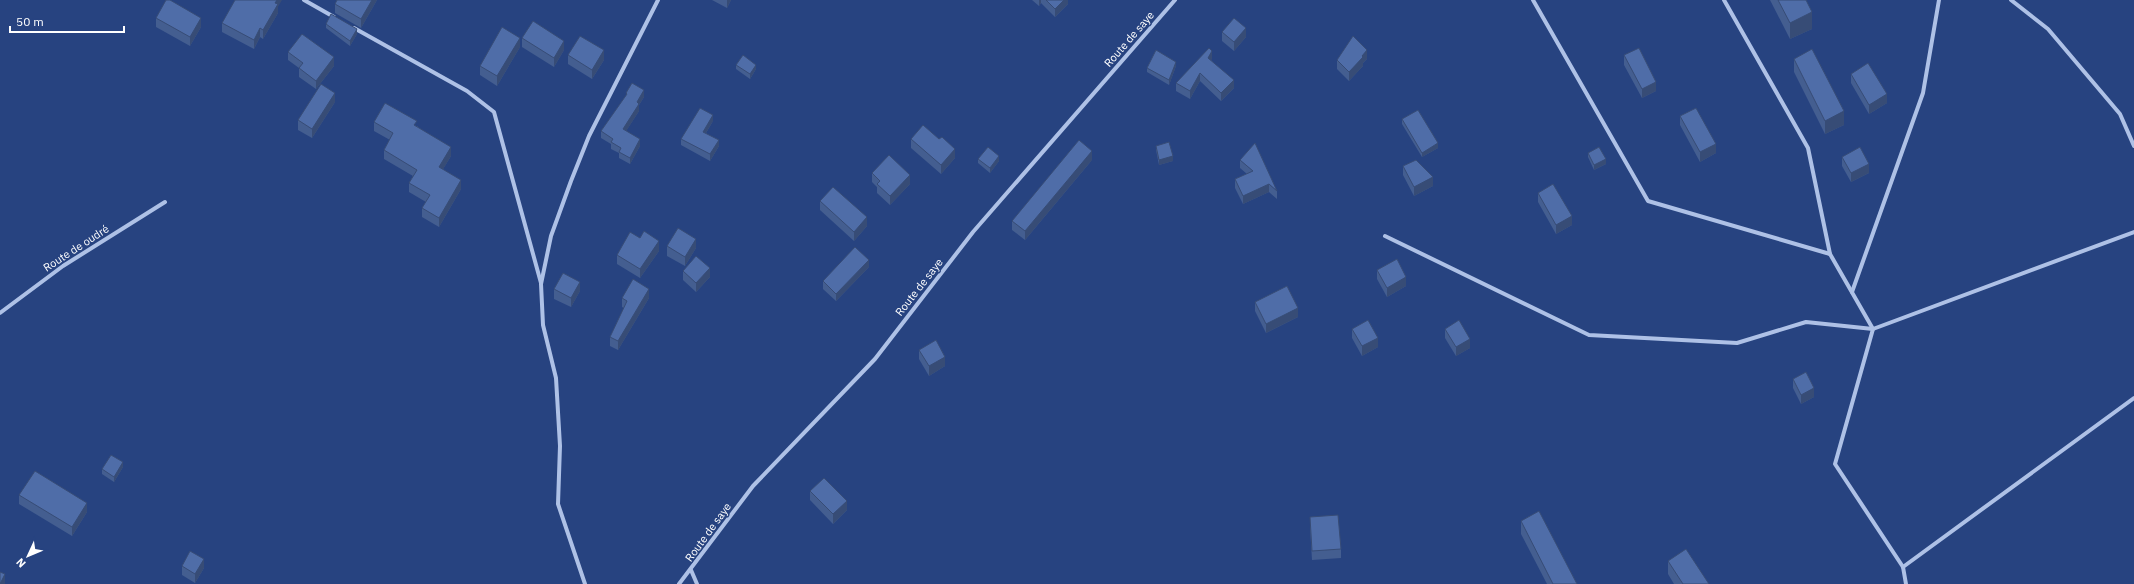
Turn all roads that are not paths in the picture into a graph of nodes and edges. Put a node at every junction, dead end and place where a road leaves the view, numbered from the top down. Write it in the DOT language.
graph roads {
  1 [pos="304,0"];
  2 [pos="658,0"];
  3 [pos="1175,0"];
  4 [pos="1533,0"];
  5 [pos="1724,0"];
  6 [pos="1940,0"];
  7 [pos="2011,0"];
  8 [pos="342,21"];
  9 [pos="348,25"];
  10 [pos="2134,146"];
  11 [pos="165,202"];
  12 [pos="2134,232"];
  13 [pos="1385,236"];
  14 [pos="1830,254"];
  15 [pos="541,284"];
  16 [pos="1852,292"];
  17 [pos="0,313"];
  18 [pos="1872,329"];
  19 [pos="2134,398"];
  20 [pos="1903,567"];
  21 [pos="691,570"];
  22 [pos="585,584"];
  23 [pos="679,584"];
  24 [pos="697,584"];
  25 [pos="1906,584"];
  1 -- 8 [label="street"];
  2 -- 15 [label="street"];
  3 -- 21 [label="street, Route de saye"];
  4 -- 14 [label="street"];
  5 -- 14 [label="street"];
  6 -- 16 [label="street"];
  7 -- 10 [label="street"];
  9 -- 15 [label="street"];
  11 -- 17 [label="street, Route de oudré"];
  12 -- 18 [label="street"];
  13 -- 18 [label="street"];
  14 -- 16 [label="street"];
  15 -- 22 [label="street"];
  16 -- 18 [label="street"];
  18 -- 20 [label="street"];
  19 -- 20 [label="street"];
  20 -- 25 [label="street"];
  21 -- 23 [label="street, Route de saye"];
  21 -- 24 [label="street"];
}
